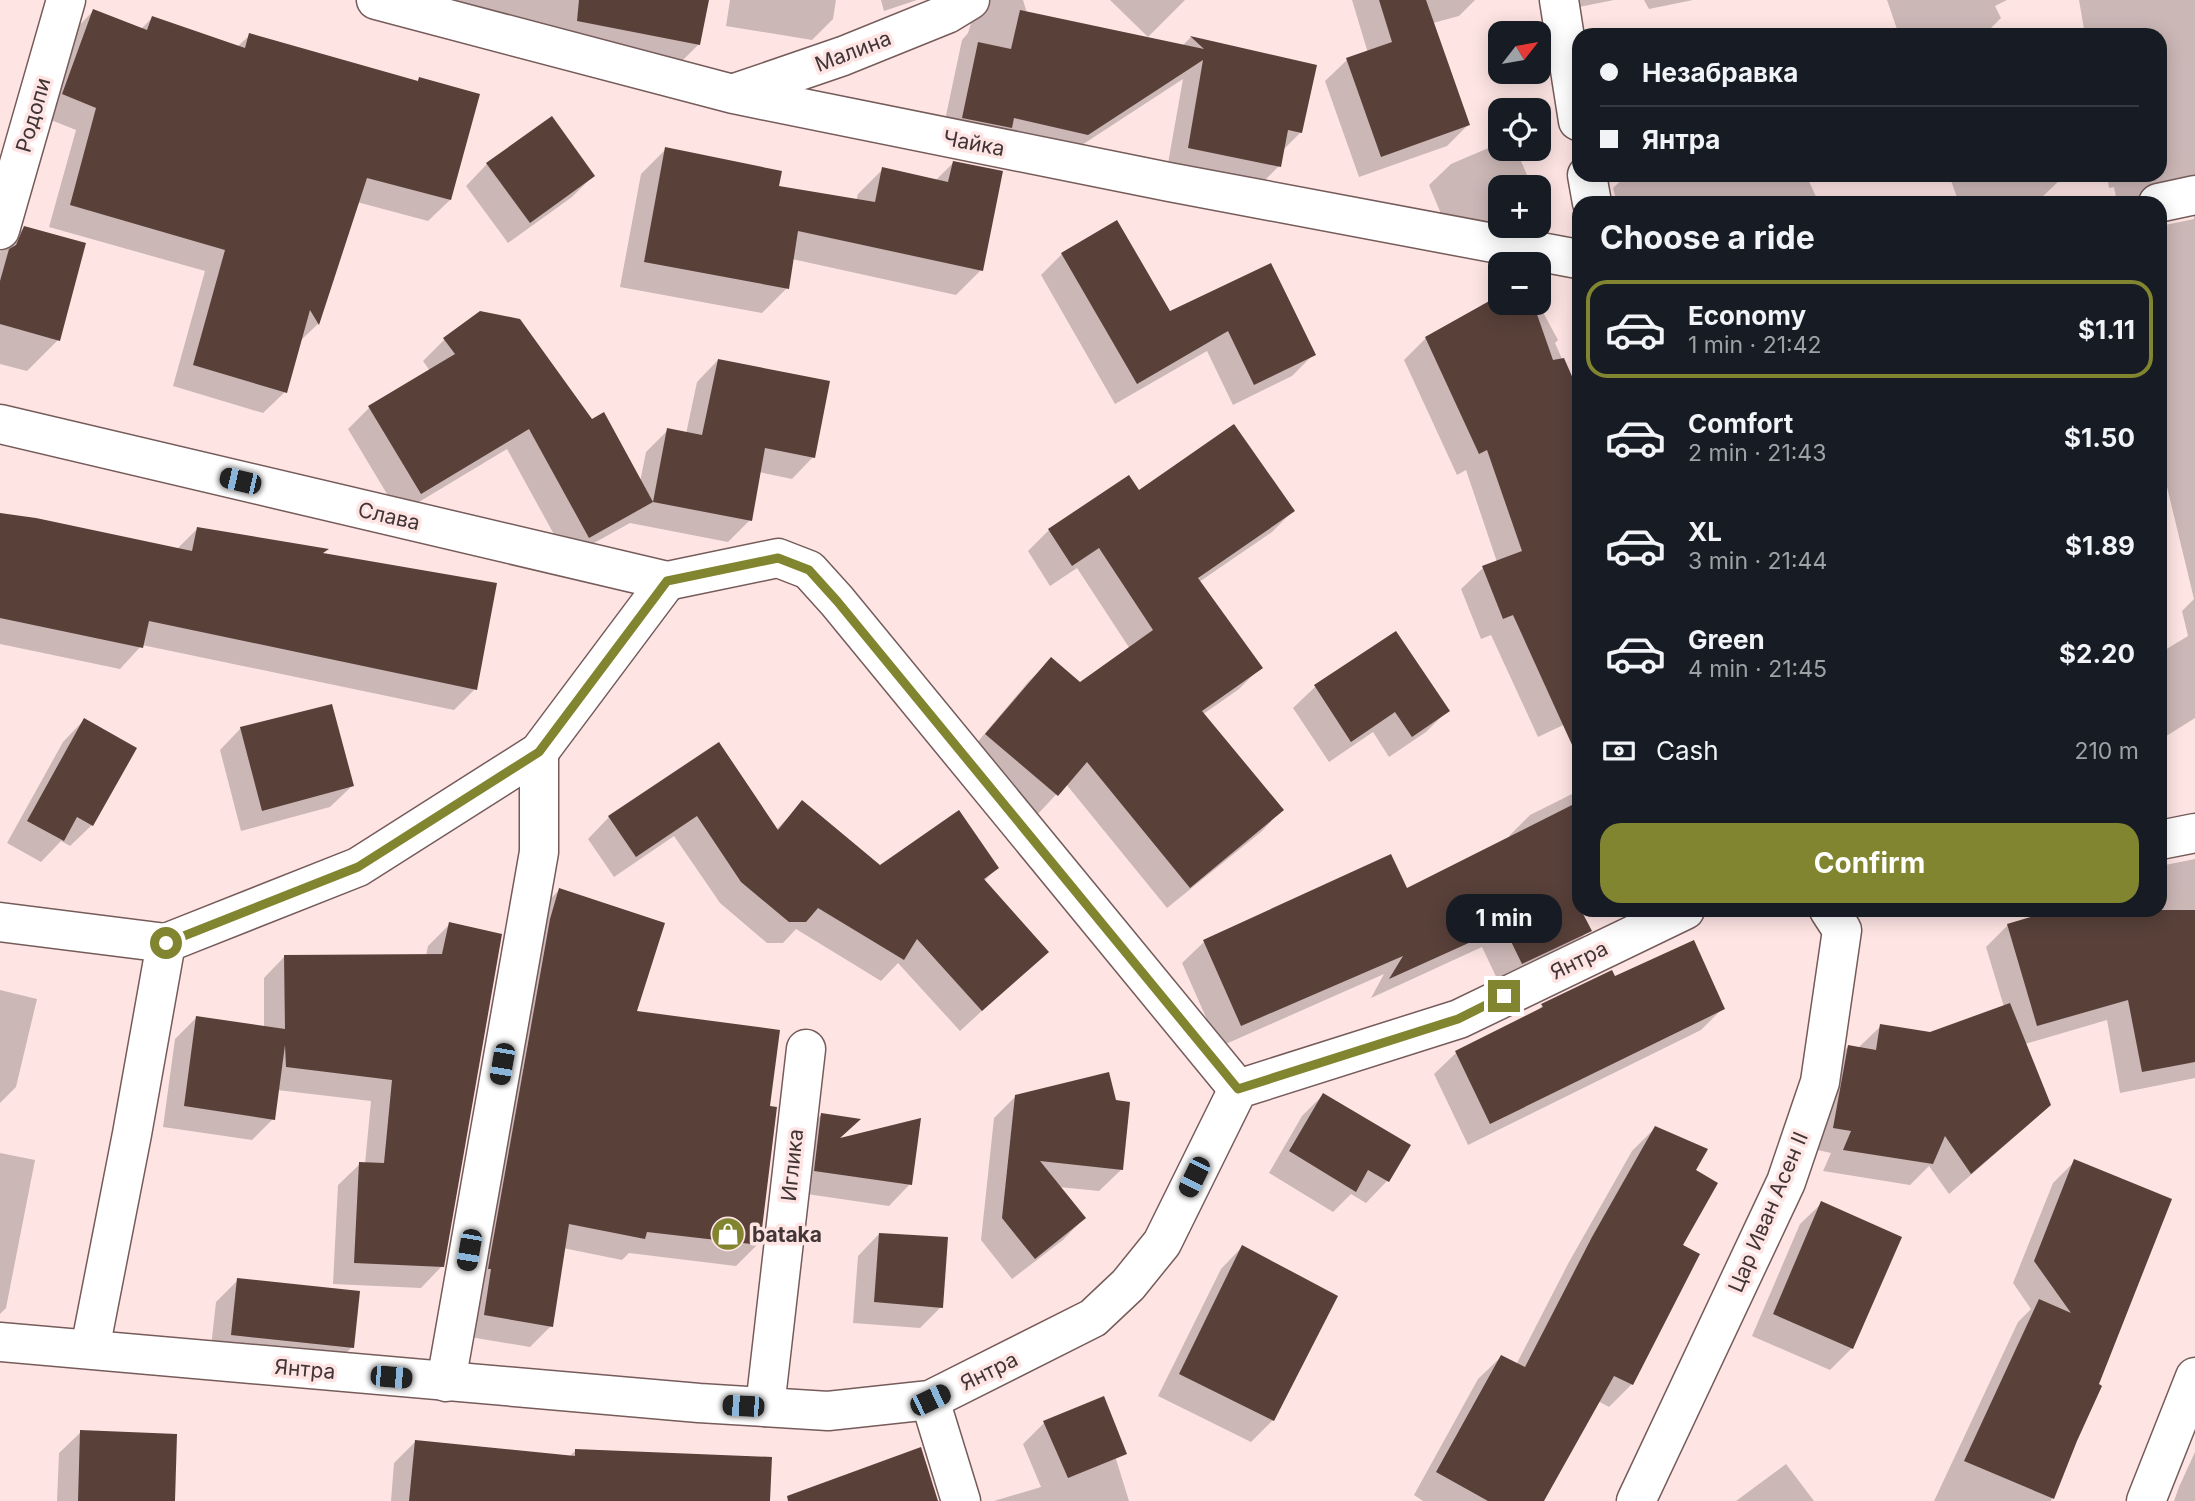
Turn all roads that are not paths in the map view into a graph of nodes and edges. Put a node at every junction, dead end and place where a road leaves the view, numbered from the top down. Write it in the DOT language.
graph roads {
  1 [pos="66,0"];
  2 [pos="376,0"];
  3 [pos="970,0"];
  4 [pos="1559,0"];
  5 [pos="1572,83"];
  6 [pos="733,94"];
  7 [pos="2195,195"];
  8 [pos="2167,201"];
  9 [pos="0,230"];
  10 [pos="1572,258"];
  11 [pos="0,424"];
  12 [pos="667,581"];
  13 [pos="539,752"];
  14 [pos="2195,833"];
  15 [pos="2167,839"];
  16 [pos="1670,917"];
  17 [pos="1834,917"];
  18 [pos="0,922"];
  19 [pos="166,943"];
  20 [pos="806,1049"];
  21 [pos="1238,1089"];
  22 [pos="0,1342"];
  23 [pos="90,1349"];
  24 [pos="2195,1377"];
  25 [pos="446,1382"];
  26 [pos="930,1400"];
  27 [pos="765,1407"];
  28 [pos="961,1501"];
  29 [pos="1636,1501"];
  30 [pos="2146,1501"];
  1 -- 9 [label="street, Родопи"];
  2 -- 6 [label="street, Чайка"];
  3 -- 6 [label="street, Малина"];
  4 -- 5 [label="street"];
  6 -- 10 [label="street, Чайка"];
  7 -- 8 [label="street"];
  11 -- 12 [label="street, Слава"];
  12 -- 13 [label="street"];
  12 -- 21 [label="street, Слава"];
  13 -- 19 [label="street"];
  13 -- 25 [label="street"];
  14 -- 15 [label="street"];
  16 -- 21 [label="street, Янтра"];
  17 -- 29 [label="street, Цар Иван Асен II"];
  18 -- 19 [label="street"];
  19 -- 23 [label="street"];
  20 -- 27 [label="street, Иглика"];
  21 -- 26 [label="street, Янтра"];
  22 -- 23 [label="street, Янтра"];
  23 -- 25 [label="street, Янтра"];
  24 -- 30 [label="street"];
  25 -- 27 [label="street, Янтра"];
  26 -- 27 [label="street, Янтра"];
  26 -- 28 [label="street"];
}
